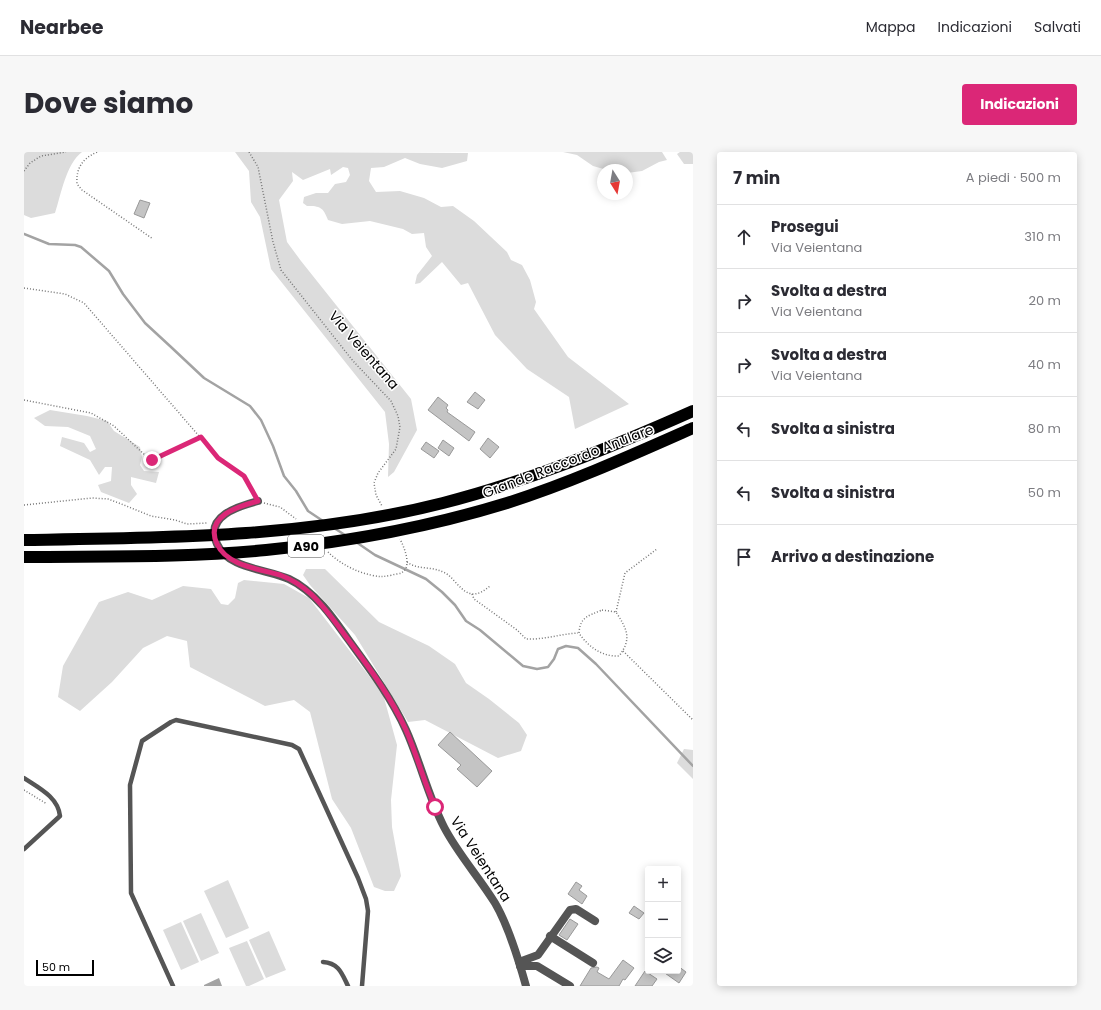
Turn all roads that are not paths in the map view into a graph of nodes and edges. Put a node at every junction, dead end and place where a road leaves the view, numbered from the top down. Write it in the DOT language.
graph roads {
  1 [pos="693,411"];
  2 [pos="693,428"];
  3 [pos="258,501"];
  4 [pos="24,540"];
  5 [pos="24,557"];
  6 [pos="24,778"];
  7 [pos="24,849"];
  8 [pos="595,921"];
  9 [pos="550,936"];
  10 [pos="324,962"];
  11 [pos="593,963"];
  12 [pos="519,964"];
  13 [pos="173,986"];
  14 [pos="348,986"];
  15 [pos="362,986"];
  16 [pos="521,986"];
  17 [pos="526,986"];
  18 [pos="570,986"];
  1 -- 4 [label="highway, Grande Raccordo Anulare / A90"];
  2 -- 5 [label="highway, Grande Raccordo Anulare / A90"];
  3 -- 12 [label="street, Via Veientana"];
  6 -- 7 [label="lane"];
  8 -- 9 [label="street"];
  9 -- 11 [label="street"];
  9 -- 12 [label="street"];
  10 -- 14 [label="lane"];
  12 -- 16 [label="street, Via Veientana"];
  12 -- 17 [label="street, Via Veientana"];
  12 -- 18 [label="street"];
  13 -- 15 [label="lane"];
}
